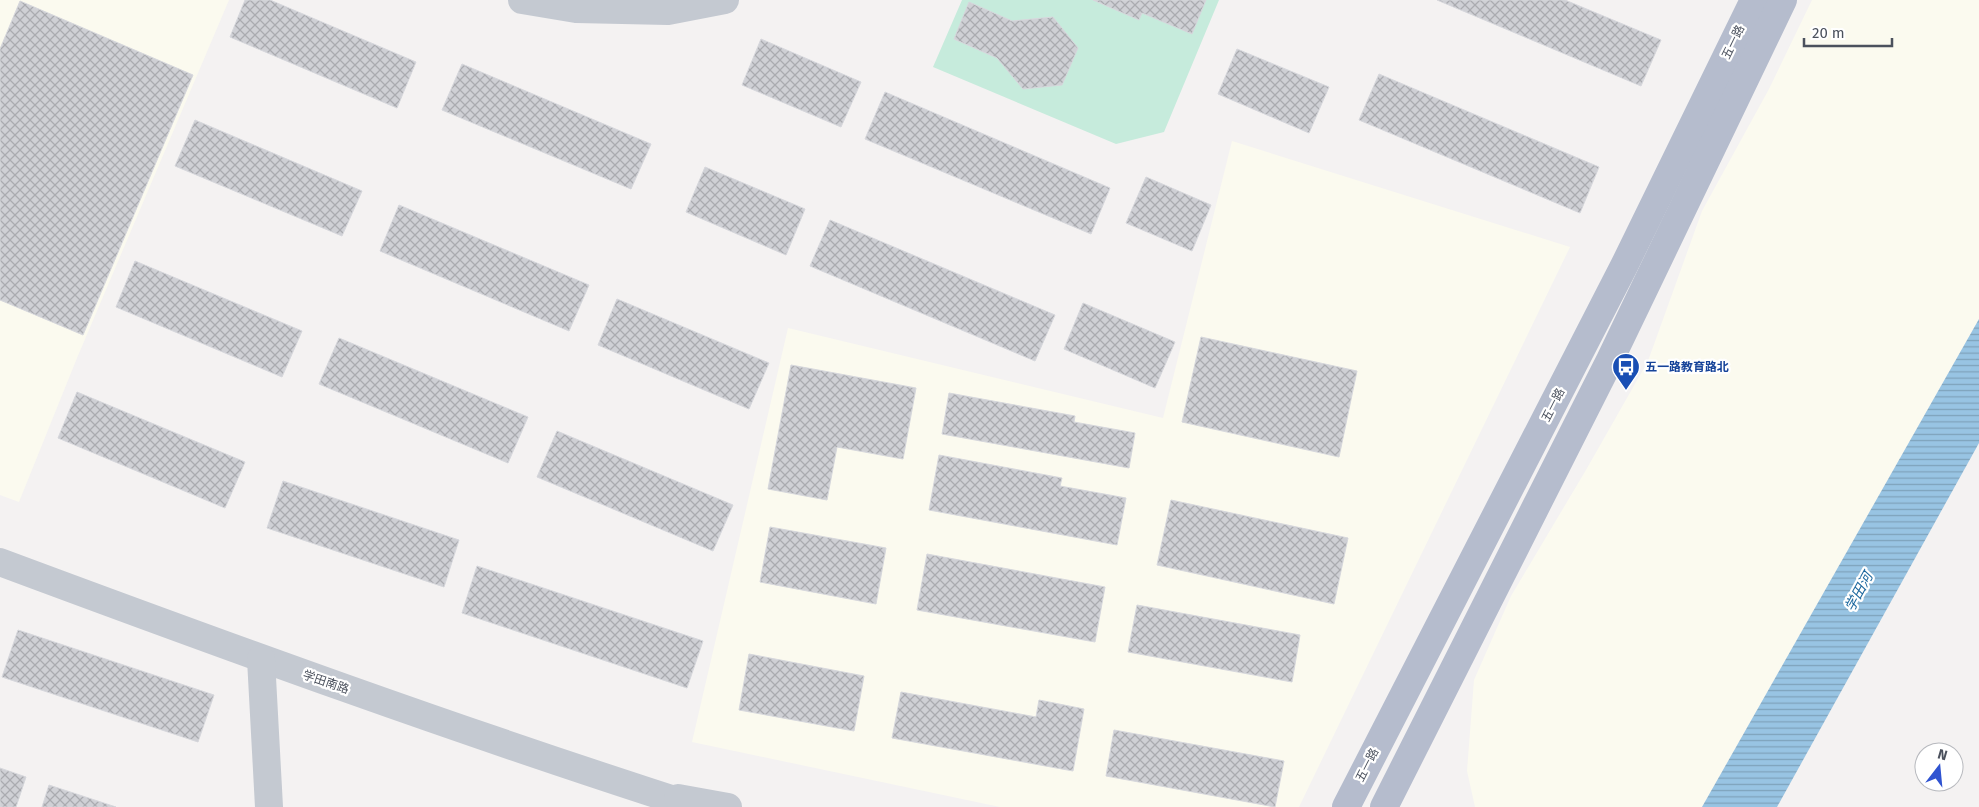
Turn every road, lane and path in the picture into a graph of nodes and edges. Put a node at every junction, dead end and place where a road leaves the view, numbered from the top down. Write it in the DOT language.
graph roads {
  1 [pos="522,0"];
  2 [pos="725,0"];
  3 [pos="1754,0"];
  4 [pos="1783,0"];
  5 [pos="0,562"];
  6 [pos="261,659"];
  7 [pos="656,800"];
  8 [pos="269,807"];
  9 [pos="696,807"];
  10 [pos="728,807"];
  11 [pos="1346,807"];
  12 [pos="1384,807"];
  1 -- 2 [label="street"];
  3 -- 11 [label="main road, 五一路"];
  4 -- 12 [label="main road"];
  5 -- 6 [label="street, 学田南路"];
  6 -- 7 [label="street, 学田南路"];
  6 -- 8 [label="street"];
  7 -- 9 [label="street"];
  7 -- 10 [label="street"];
}
